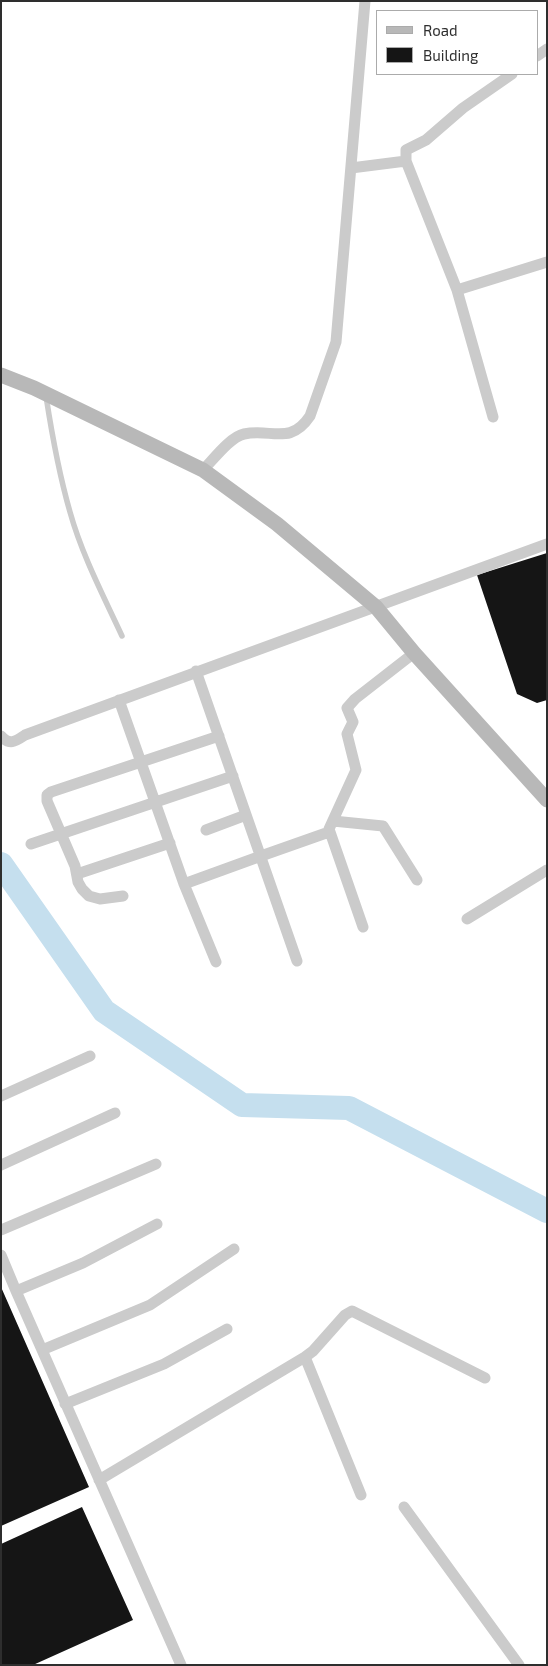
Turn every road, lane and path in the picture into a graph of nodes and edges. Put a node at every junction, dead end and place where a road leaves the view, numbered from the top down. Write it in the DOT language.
graph roads {
  1 [pos="365,1"];
  2 [pos="511,75"];
  3 [pos="406,161"];
  4 [pos="351,168"];
  5 [pos="547,262"];
  6 [pos="457,290"];
  7 [pos="1,375"];
  8 [pos="46,394"];
  9 [pos="494,417"];
  10 [pos="203,470"];
  11 [pos="547,544"];
  12 [pos="376,607"];
  13 [pos="122,636"];
  14 [pos="414,653"];
  15 [pos="196,671"];
  16 [pos="119,700"];
  17 [pos="1,736"];
  18 [pos="219,736"];
  19 [pos="142,763"];
  20 [pos="233,776"];
  21 [pos="547,800"];
  22 [pos="155,802"];
  23 [pos="246,815"];
  24 [pos="331,827"];
  25 [pos="206,830"];
  26 [pos="62,833"];
  27 [pos="170,843"];
  28 [pos="31,844"];
  29 [pos="260,856"];
  30 [pos="547,870"];
  31 [pos="77,874"];
  32 [pos="417,880"];
  33 [pos="184,884"];
  34 [pos="123,896"];
  35 [pos="467,919"];
  36 [pos="363,927"];
  37 [pos="298,961"];
  38 [pos="216,962"];
  39 [pos="90,1056"];
  40 [pos="1,1096"];
  41 [pos="116,1113"];
  42 [pos="156,1164"];
  43 [pos="1,1165"];
  44 [pos="157,1224"];
  45 [pos="1,1230"];
  46 [pos="234,1249"];
  47 [pos="1,1255"];
  48 [pos="16,1292"];
  49 [pos="227,1330"];
  50 [pos="42,1350"];
  51 [pos="305,1357"];
  52 [pos="485,1378"];
  53 [pos="66,1404"];
  54 [pos="99,1480"];
  55 [pos="361,1495"];
  56 [pos="404,1507"];
  57 [pos="181,1665"];
  58 [pos="518,1665"];
  1 -- 4 [label="street"];
  2 -- 3 [label="street"];
  3 -- 4 [label="street"];
  3 -- 6 [label="street"];
  4 -- 10 [label="street"];
  5 -- 6 [label="street"];
  6 -- 9 [label="street"];
  7 -- 8 [label="street"];
  8 -- 10 [label="street"];
  8 -- 13 [label="lane"];
  10 -- 12 [label="street"];
  11 -- 12 [label="street"];
  12 -- 14 [label="street"];
  12 -- 15 [label="street"];
  14 -- 21 [label="street"];
  14 -- 24 [label="street"];
  15 -- 16 [label="street"];
  15 -- 18 [label="street"];
  16 -- 17 [label="street"];
  16 -- 19 [label="street"];
  18 -- 19 [label="street"];
  18 -- 20 [label="street"];
  19 -- 22 [label="street"];
  19 -- 26 [label="street"];
  20 -- 22 [label="street"];
  20 -- 23 [label="street"];
  22 -- 26 [label="street"];
  22 -- 27 [label="street"];
  23 -- 25 [label="street"];
  23 -- 29 [label="street"];
  24 -- 29 [label="street"];
  24 -- 32 [label="street"];
  24 -- 36 [label="street"];
  26 -- 28 [label="street"];
  26 -- 31 [label="street"];
  27 -- 31 [label="street"];
  27 -- 33 [label="street"];
  29 -- 33 [label="street"];
  29 -- 37 [label="street"];
  30 -- 35 [label="street"];
  31 -- 34 [label="street"];
  33 -- 38 [label="street"];
  39 -- 40 [label="street"];
  41 -- 43 [label="street"];
  42 -- 45 [label="street"];
  44 -- 48 [label="street"];
  46 -- 50 [label="street"];
  47 -- 48 [label="street"];
  48 -- 50 [label="street"];
  49 -- 53 [label="street"];
  50 -- 53 [label="street"];
  51 -- 52 [label="street"];
  51 -- 54 [label="street"];
  51 -- 55 [label="street"];
  53 -- 54 [label="street"];
  54 -- 57 [label="street"];
  56 -- 58 [label="street"];
}
